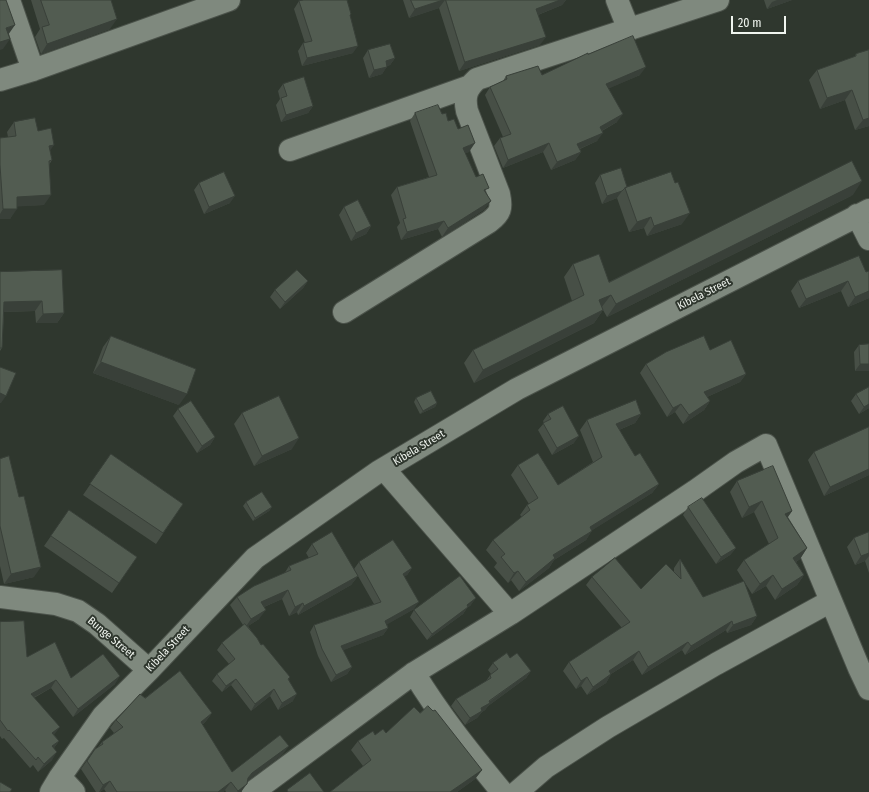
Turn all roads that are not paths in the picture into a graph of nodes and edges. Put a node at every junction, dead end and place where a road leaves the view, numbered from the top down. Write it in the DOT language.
graph roads {
  1 [pos="9,0"];
  2 [pos="230,0"];
  3 [pos="617,0"];
  4 [pos="718,0"];
  5 [pos="629,30"];
  6 [pos="33,70"];
  7 [pos="0,80"];
  8 [pos="470,86"];
  9 [pos="290,150"];
  10 [pos="863,212"];
  11 [pos="869,239"];
  12 [pos="344,312"];
  13 [pos="384,469"];
  14 [pos="0,597"];
  15 [pos="831,601"];
  16 [pos="510,614"];
  17 [pos="149,670"];
  18 [pos="414,673"];
  19 [pos="869,689"];
  20 [pos="61,787"];
  21 [pos="253,792"];
  22 [pos="502,792"];
  23 [pos="517,792"];
  1 -- 6 [label="street"];
  2 -- 6 [label="street"];
  3 -- 5 [label="street"];
  4 -- 5 [label="street"];
  5 -- 8 [label="street"];
  6 -- 7 [label="street"];
  8 -- 9 [label="street"];
  8 -- 12 [label="street"];
  10 -- 11 [label="street"];
  10 -- 13 [label="street, Kibela Street"];
  13 -- 16 [label="street"];
  13 -- 17 [label="street, Kibela Street"];
  14 -- 17 [label="street, Bunge Street"];
  15 -- 16 [label="street"];
  15 -- 19 [label="street"];
  15 -- 23 [label="street"];
  16 -- 18 [label="street"];
  17 -- 20 [label="street, Kibela Street"];
  18 -- 21 [label="street"];
  18 -- 22 [label="street"];
}
